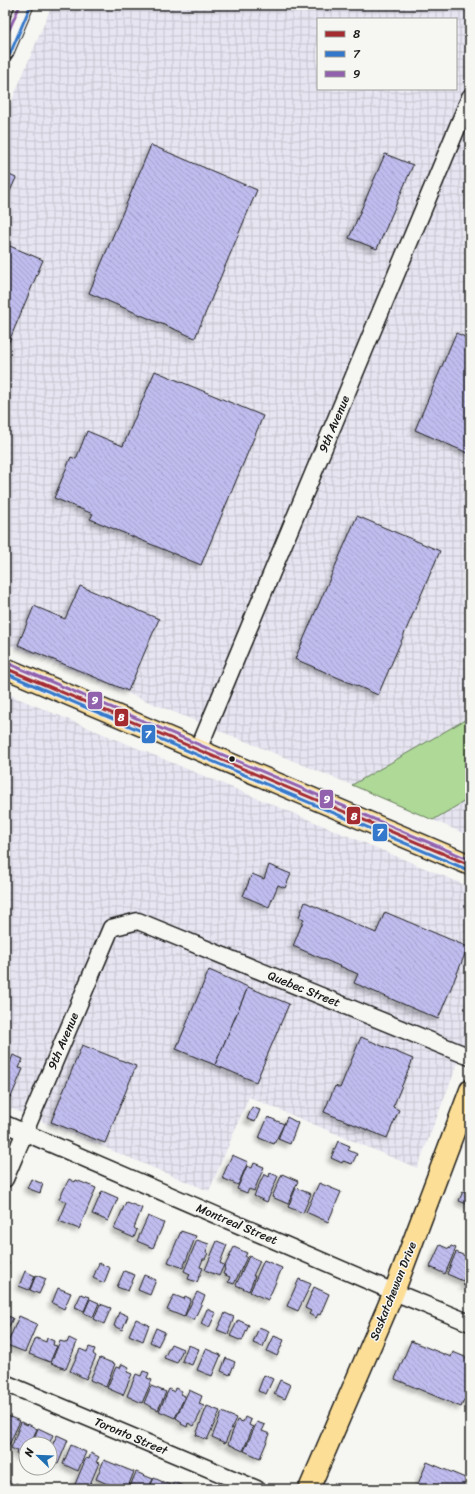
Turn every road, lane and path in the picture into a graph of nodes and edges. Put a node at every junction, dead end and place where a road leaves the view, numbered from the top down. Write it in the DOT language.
graph roads {
  1 [pos="25,5"];
  2 [pos="5,52"];
  3 [pos="470,98"];
  4 [pos="5,668"];
  5 [pos="198,750"];
  6 [pos="470,865"];
  7 [pos="138,921"];
  8 [pos="470,1057"];
  9 [pos="470,1090"];
  10 [pos="5,1124"];
  11 [pos="25,1132"];
  12 [pos="5,1179"];
  13 [pos="394,1292"];
  14 [pos="470,1323"];
  15 [pos="5,1383"];
  16 [pos="257,1489"];
  17 [pos="309,1489"];
  1 -- 2 [label="street"];
  3 -- 5 [label="street, 9th Avenue"];
  4 -- 5 [label="main road"];
  5 -- 6 [label="main road"];
  7 -- 8 [label="street, Quebec Street"];
  7 -- 11 [label="street, 9th Avenue"];
  9 -- 13 [label="main road, Saskatchewan Drive"];
  10 -- 11 [label="street, Montreal Street"];
  11 -- 12 [label="street, 9th Avenue"];
  11 -- 13 [label="street, Montreal Street"];
  13 -- 14 [label="street, Montreal Street"];
  13 -- 17 [label="main road, Saskatchewan Drive"];
  15 -- 16 [label="street, Toronto Street"];
}
